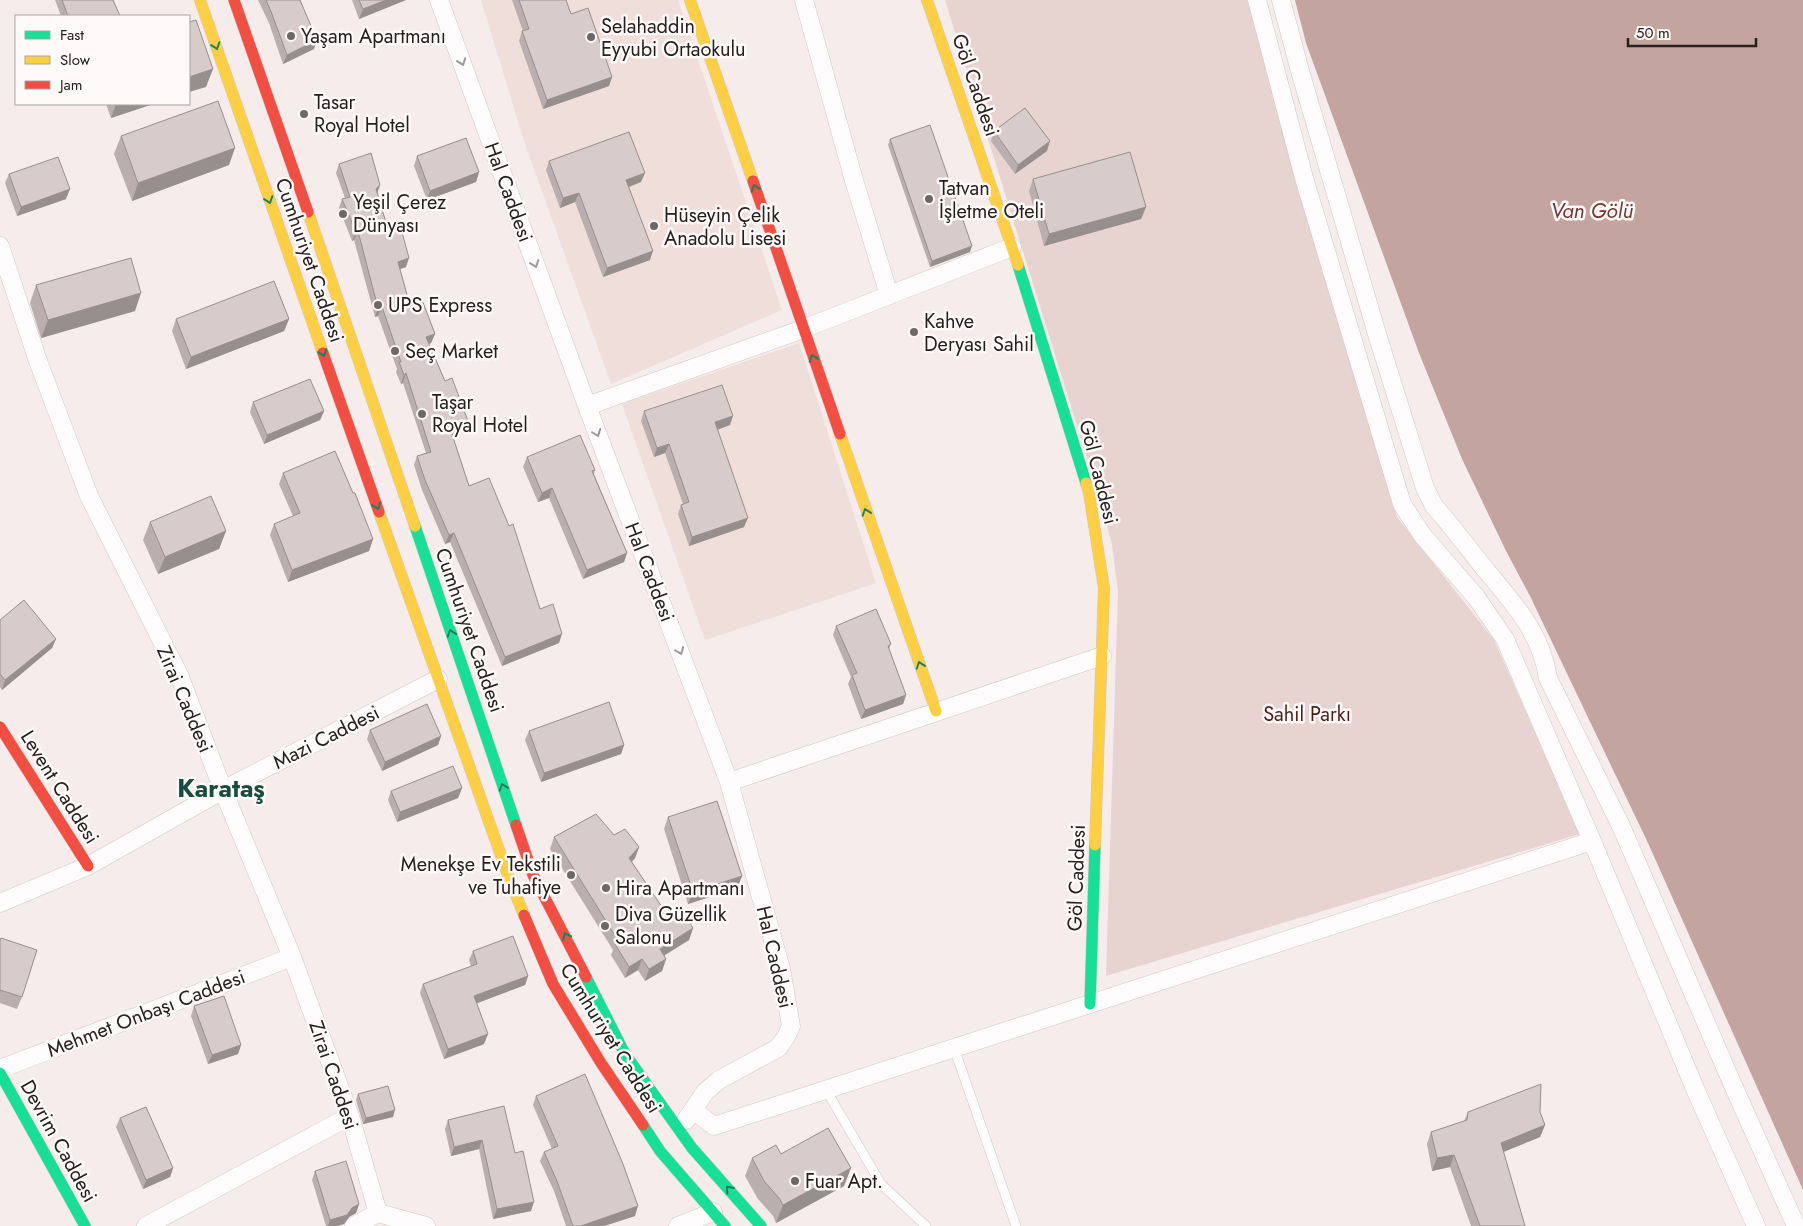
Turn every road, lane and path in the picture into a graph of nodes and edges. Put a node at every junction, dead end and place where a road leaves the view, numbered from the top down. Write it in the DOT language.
graph roads {
  1 [pos="200,0"];
  2 [pos="234,0"];
  3 [pos="439,0"];
  4 [pos="690,0"];
  5 [pos="804,0"];
  6 [pos="927,0"];
  7 [pos="1257,0"];
  8 [pos="1281,0"];
  9 [pos="0,246"];
  10 [pos="1012,247"];
  11 [pos="889,295"];
  12 [pos="803,329"];
  13 [pos="587,406"];
  14 [pos="1102,656"];
  15 [pos="438,680"];
  16 [pos="936,711"];
  17 [pos="0,727"];
  18 [pos="729,782"];
  19 [pos="222,790"];
  20 [pos="1592,841"];
  21 [pos="88,866"];
  22 [pos="0,903"];
  23 [pos="292,957"];
  24 [pos="1090,1004"];
  25 [pos="954,1048"];
  26 [pos="0,1069"];
  27 [pos="0,1074"];
  28 [pos="826,1090"];
  29 [pos="693,1110"];
  30 [pos="350,1116"];
  31 [pos="680,1130"];
  32 [pos="660,1151"];
  33 [pos="713,1212"];
  34 [pos="378,1213"];
  35 [pos="84,1226"];
  36 [pos="146,1226"];
  37 [pos="354,1226"];
  38 [pos="426,1226"];
  39 [pos="678,1226"];
  40 [pos="725,1226"];
  41 [pos="761,1226"];
  42 [pos="926,1226"];
  43 [pos="1016,1226"];
  44 [pos="1756,1226"];
  45 [pos="1796,1226"];
  1 -- 15 [label="main road, Cumhuriyet Caddesi, one-way"];
  31 -- 2 [label="main road, Cumhuriyet Caddesi, one-way"];
  3 -- 13 [label="street, Hal Caddesi, one-way"];
  12 -- 4 [label="main road, one-way"];
  5 -- 11 [label="street"];
  6 -- 10 [label="main road, Göl Caddesi"];
  7 -- 20 [label="street"];
  8 -- 45 [label="street"];
  9 -- 19 [label="street, Zirai Caddesi"];
  10 -- 11 [label="street"];
  10 -- 14 [label="main road, Göl Caddesi"];
  11 -- 12 [label="street"];
  12 -- 13 [label="street"];
  16 -- 12 [label="main road, one-way"];
  13 -- 18 [label="street, Hal Caddesi, one-way"];
  14 -- 16 [label="street"];
  14 -- 24 [label="main road, Göl Caddesi"];
  15 -- 19 [label="street, Mazi Caddesi"];
  15 -- 32 [label="main road, Cumhuriyet Caddesi"];
  16 -- 18 [label="street"];
  17 -- 21 [label="main road, Levent Caddesi"];
  18 -- 29 [label="street, Hal Caddesi"];
  19 -- 21 [label="street, Mazi Caddesi"];
  19 -- 23 [label="street, Zirai Caddesi"];
  20 -- 24 [label="street"];
  20 -- 44 [label="street"];
  21 -- 22 [label="street, Mazi Caddesi"];
  23 -- 26 [label="street, Mehmet Onbaşı Caddesi"];
  23 -- 30 [label="street, Zirai Caddesi"];
  24 -- 25 [label="street"];
  25 -- 28 [label="street"];
  25 -- 43 [label="lane"];
  27 -- 35 [label="main road, Devrim Caddesi"];
  28 -- 29 [label="street"];
  28 -- 42 [label="lane"];
  29 -- 31 [label="street, Hal Caddesi"];
  30 -- 34 [label="street, Zirai Caddesi"];
  30 -- 36 [label="street"];
  31 -- 32 [label="street, Hal Caddesi"];
  41 -- 31 [label="main road, Cumhuriyet Caddesi, one-way"];
  32 -- 33 [label="main road, Cumhuriyet Caddesi"];
  33 -- 39 [label="street"];
  33 -- 40 [label="main road, Cumhuriyet Caddesi"];
  34 -- 37 [label="street"];
  34 -- 38 [label="street"];
}
